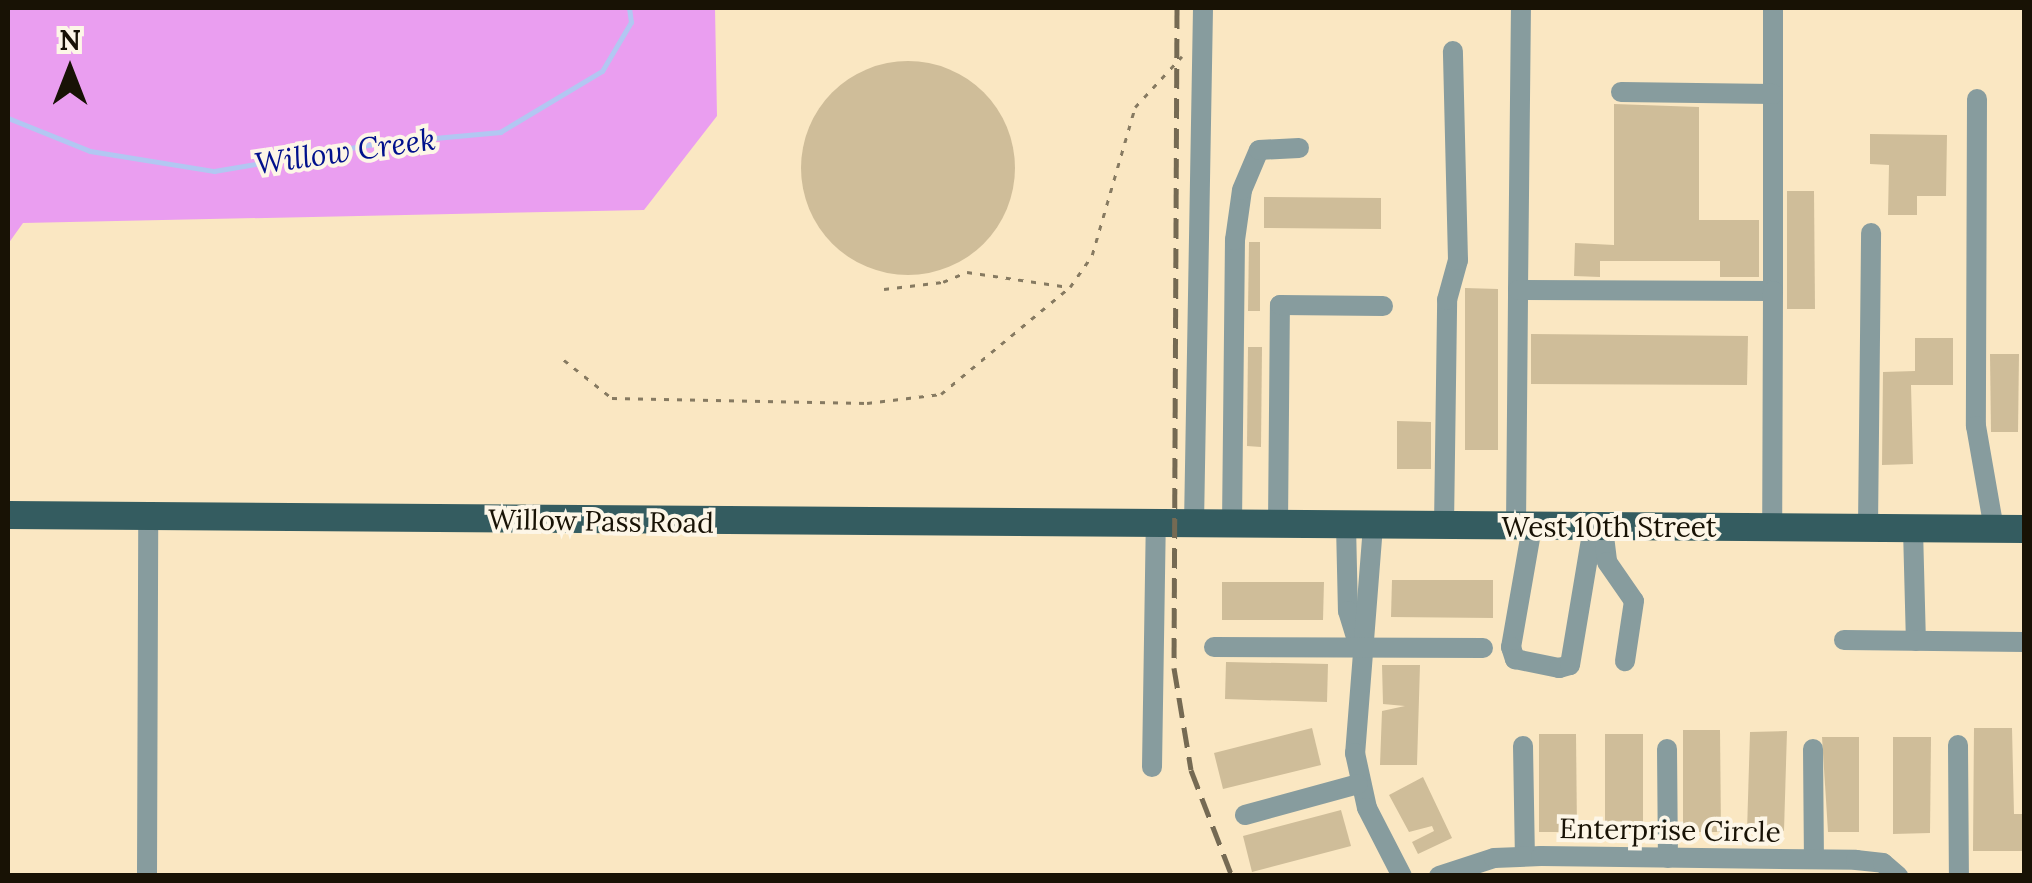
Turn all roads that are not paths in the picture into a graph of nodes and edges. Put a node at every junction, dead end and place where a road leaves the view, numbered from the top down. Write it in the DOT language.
graph roads {
  1 [pos="1203,8"];
  2 [pos="1521,8"];
  3 [pos="1773,8"];
  4 [pos="1454,51"];
  5 [pos="1621,92"];
  6 [pos="1773,94"];
  7 [pos="1977,99"];
  8 [pos="1299,148"];
  9 [pos="1872,233"];
  10 [pos="1518,290"];
  11 [pos="1773,291"];
  12 [pos="1383,306"];
  13 [pos="8,515"];
  14 [pos="148,516"];
  15 [pos="1156,524"];
  16 [pos="1194,524"];
  17 [pos="1232,525"];
  18 [pos="1278,525"];
  19 [pos="1359,526"];
  20 [pos="1444,526"];
  21 [pos="1524,526"];
  22 [pos="1598,526"];
  23 [pos="1772,527"];
  24 [pos="1868,528"];
  25 [pos="1994,528"];
  26 [pos="1913,529"];
  27 [pos="2024,529"];
  28 [pos="1844,640"];
  29 [pos="1916,641"];
  30 [pos="2024,642"];
  31 [pos="1214,647"];
  32 [pos="1360,647"];
  33 [pos="1483,648"];
  34 [pos="1626,661"];
  35 [pos="1958,745"];
  36 [pos="1523,746"];
  37 [pos="1667,748"];
  38 [pos="1813,748"];
  39 [pos="1152,767"];
  40 [pos="1358,784"];
  41 [pos="1244,815"];
  42 [pos="1525,856"];
  43 [pos="1668,858"];
  44 [pos="1814,859"];
  45 [pos="1609,866"];
  46 [pos="1742,867"];
  47 [pos="147,876"];
  48 [pos="1402,876"];
  49 [pos="1440,876"];
  50 [pos="1898,876"];
  51 [pos="1959,876"];
  1 -- 16 [label="street"];
  2 -- 10 [label="street"];
  3 -- 6 [label="street"];
  4 -- 20 [label="street"];
  5 -- 6 [label="street"];
  6 -- 11 [label="street"];
  7 -- 25 [label="street"];
  8 -- 17 [label="street"];
  9 -- 24 [label="street"];
  10 -- 11 [label="street"];
  10 -- 21 [label="street"];
  11 -- 23 [label="street"];
  12 -- 18 [label="street"];
  13 -- 14 [label="main road, Willow Pass Road"];
  14 -- 15 [label="main road, Willow Pass Road"];
  14 -- 47 [label="street"];
  15 -- 16 [label="main road, Willow Pass Road"];
  15 -- 39 [label="street"];
  16 -- 17 [label="main road, West 10th Street"];
  17 -- 18 [label="main road, West 10th Street"];
  18 -- 19 [label="main road, West 10th Street"];
  19 -- 20 [label="main road, West 10th Street"];
  19 -- 32 [label="street"];
  20 -- 21 [label="main road, West 10th Street"];
  21 -- 22 [label="main road, West 10th Street"];
  21 -- 22 [label="street"];
  22 -- 23 [label="main road, West 10th Street"];
  22 -- 34 [label="street"];
  23 -- 24 [label="main road, West 10th Street"];
  24 -- 26 [label="main road, West 10th Street"];
  25 -- 26 [label="main road, West 10th Street"];
  25 -- 27 [label="main road, West 10th Street"];
  26 -- 29 [label="street"];
  28 -- 29 [label="street"];
  29 -- 30 [label="street"];
  31 -- 32 [label="street"];
  32 -- 33 [label="street"];
  32 -- 40 [label="street"];
  35 -- 51 [label="street"];
  36 -- 42 [label="street"];
  37 -- 43 [label="street"];
  38 -- 44 [label="street"];
  40 -- 41 [label="street"];
  40 -- 48 [label="street"];
  42 -- 45 [label="street, Enterprise Circle"];
  42 -- 49 [label="street, Enterprise Circle"];
  43 -- 45 [label="street, Enterprise Circle"];
  43 -- 46 [label="street, Enterprise Circle"];
  44 -- 46 [label="street, Enterprise Circle"];
  44 -- 50 [label="street, Enterprise Circle"];
}
